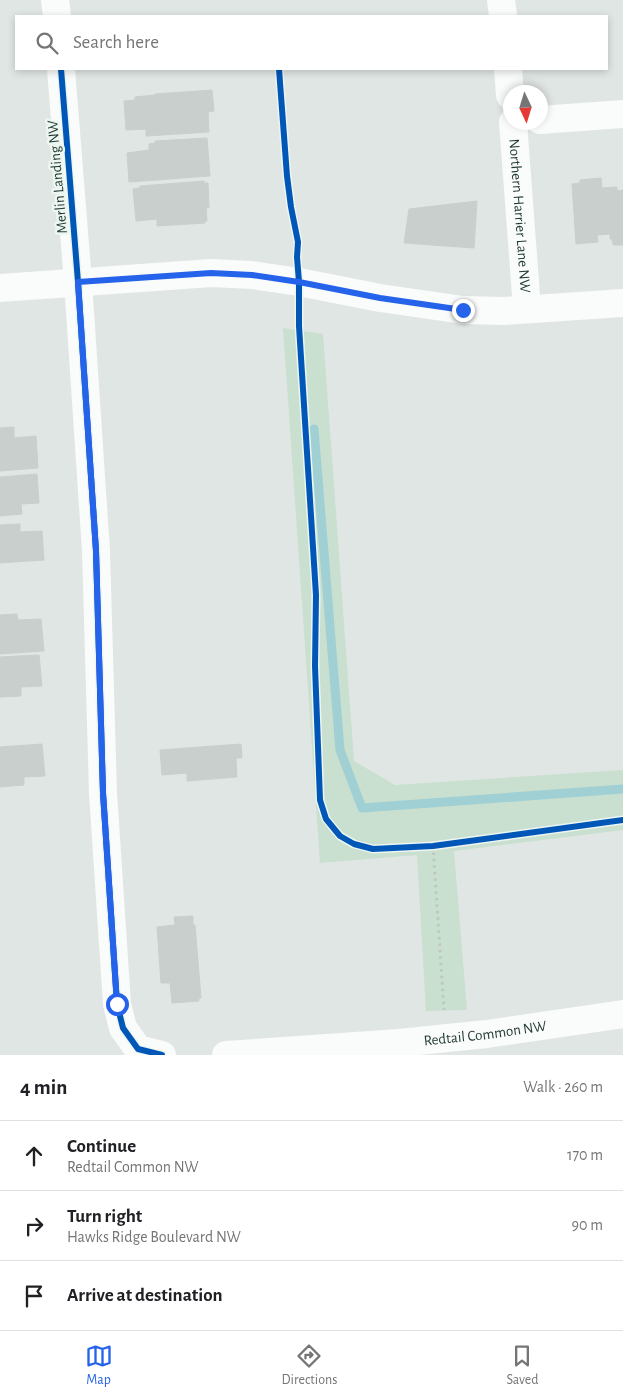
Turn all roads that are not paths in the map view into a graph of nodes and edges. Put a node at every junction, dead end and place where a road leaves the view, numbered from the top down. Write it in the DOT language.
graph roads {
  1 [pos="56,0"];
  2 [pos="501,0"];
  3 [pos="57,15"];
  4 [pos="503,15"];
  5 [pos="61,70"];
  6 [pos="508,70"];
  7 [pos="509,85"];
  8 [pos="623,114"];
  9 [pos="548,119"];
  10 [pos="514,130"];
  11 [pos="78,282"];
  12 [pos="0,288"];
  13 [pos="623,303"];
  14 [pos="527,309"];
  15 [pos="623,1014"];
  16 [pos="162,1055"];
  17 [pos="226,1055"];
  1 -- 3 [label="street"];
  2 -- 4 [label="street"];
  5 -- 11 [label="street, Merlin Landing NW"];
  6 -- 7 [label="street"];
  8 -- 9 [label="street"];
  10 -- 14 [label="street, Northern Harrier Lane NW"];
  11 -- 12 [label="street"];
  11 -- 14 [label="street"];
  11 -- 16 [label="street"];
  13 -- 14 [label="street"];
  15 -- 17 [label="street, Redtail Common NW"];
}
